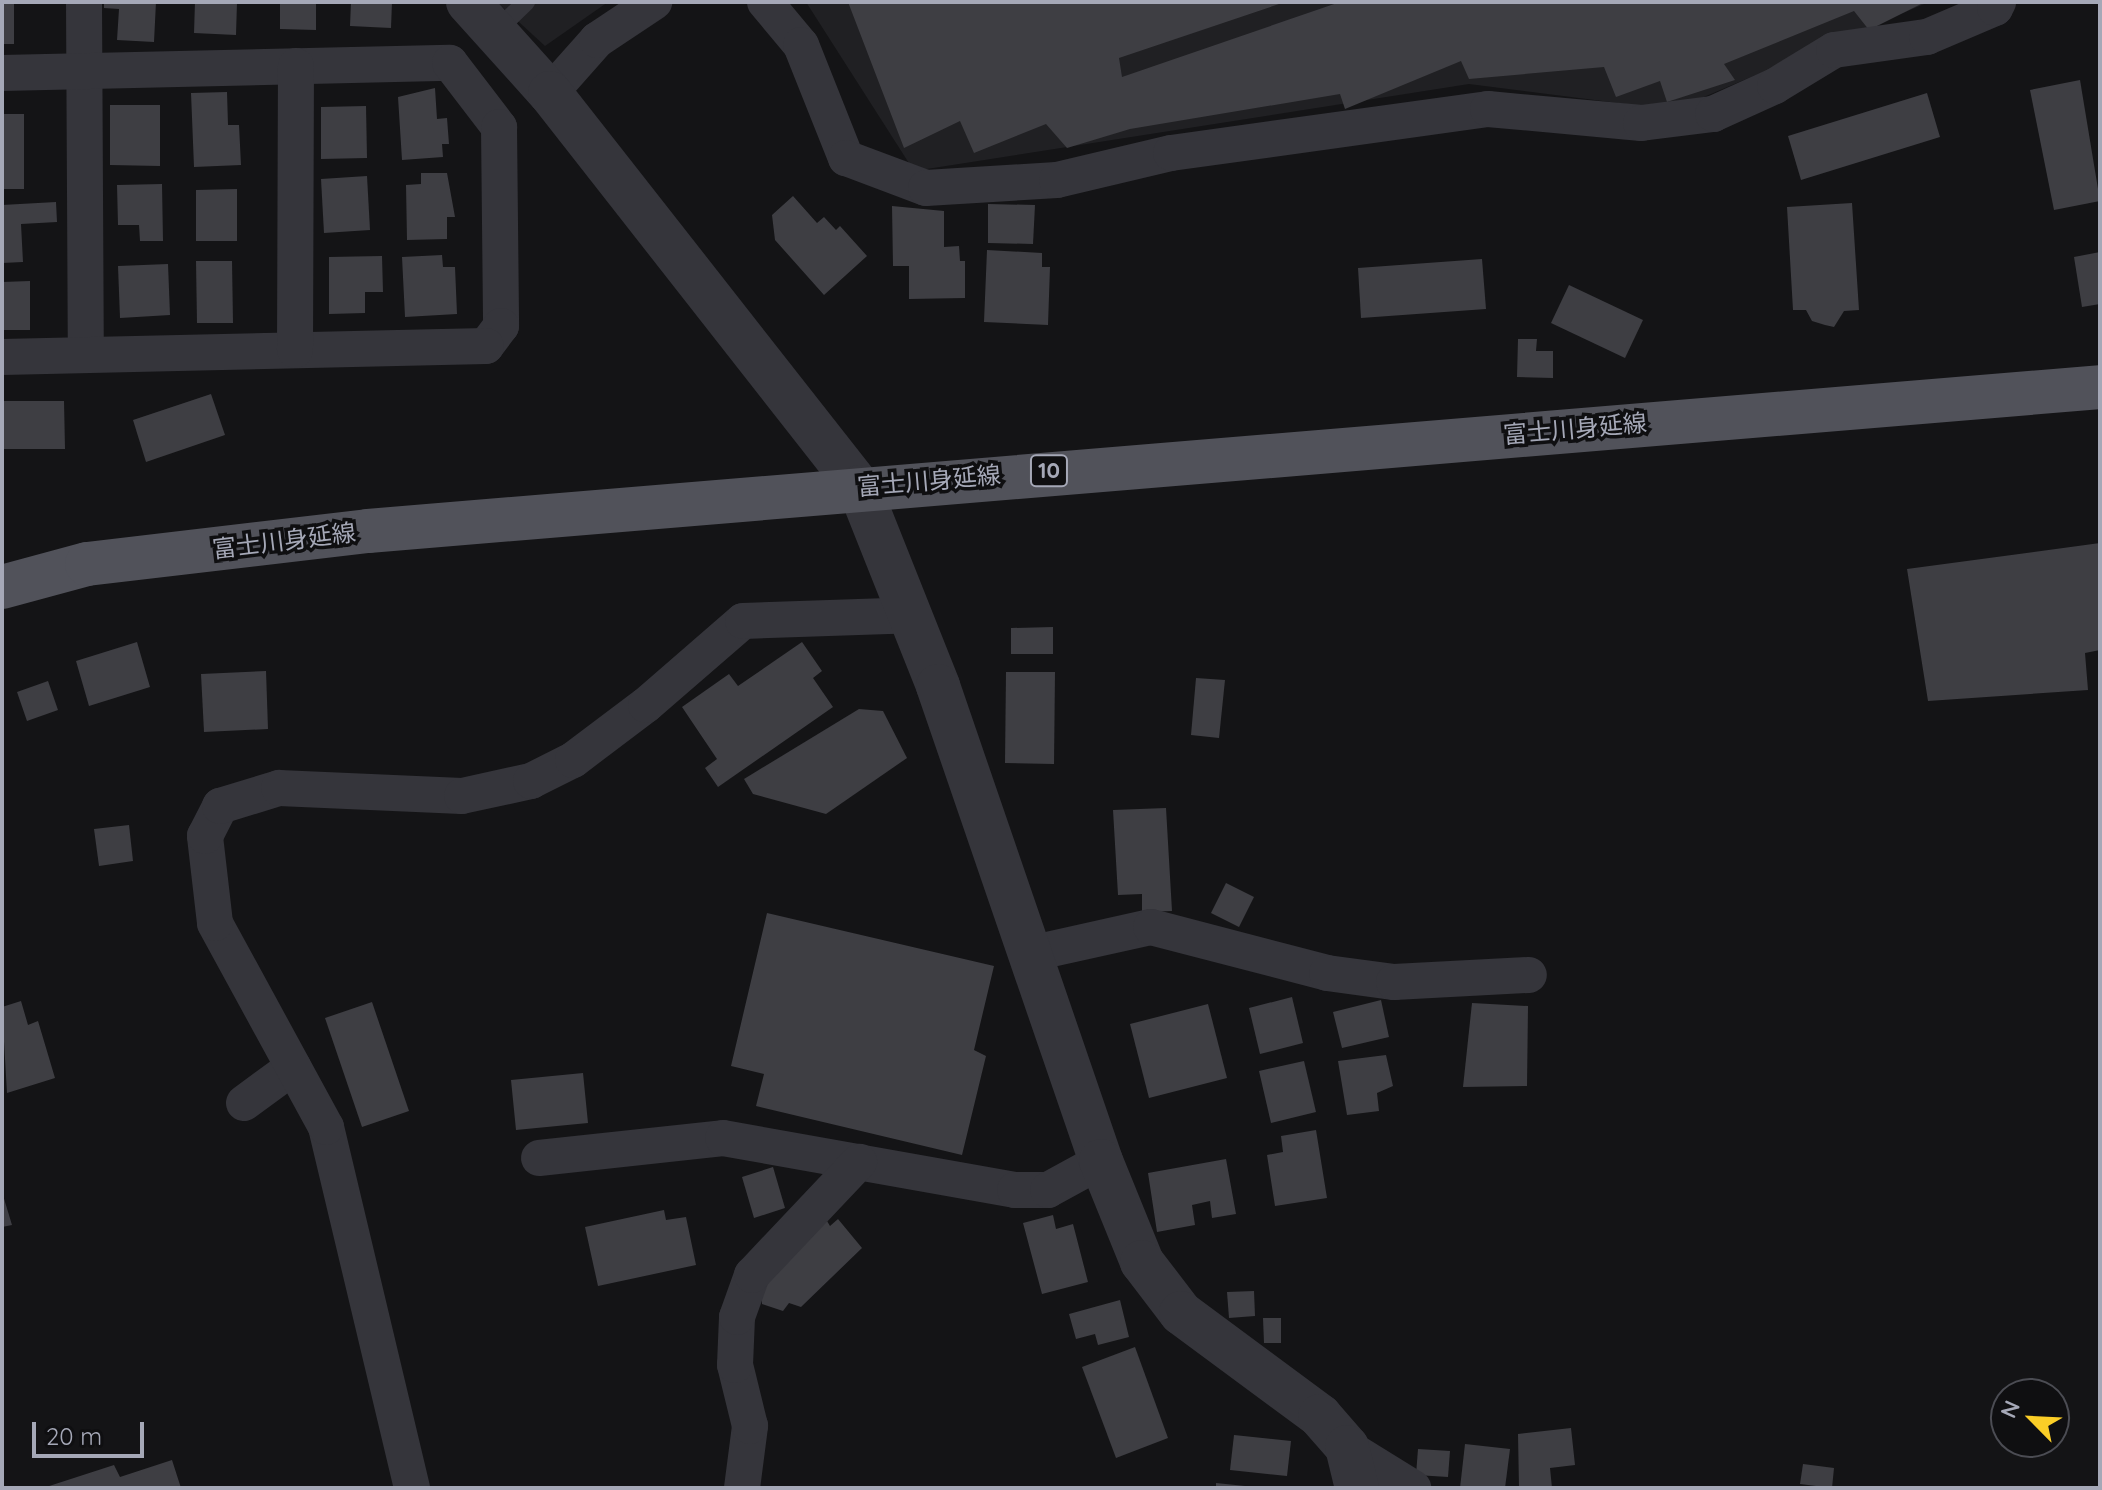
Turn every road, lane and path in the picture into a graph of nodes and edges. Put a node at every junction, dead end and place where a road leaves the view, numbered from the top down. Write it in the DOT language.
graph roads {
  1 [pos="84,2"];
  2 [pos="654,2"];
  3 [pos="765,2"];
  4 [pos="1998,2"];
  5 [pos="497,12"];
  6 [pos="296,66"];
  7 [pos="84,71"];
  8 [pos="2,73"];
  9 [pos="550,93"];
  10 [pos="295,350"];
  11 [pos="86,354"];
  12 [pos="2,357"];
  13 [pos="2100,387"];
  14 [pos="859,487"];
  15 [pos="2,587"];
  16 [pos="911,615"];
  17 [pos="1029,954"];
  18 [pos="1529,975"];
  19 [pos="293,1067"];
  20 [pos="244,1103"];
  21 [pos="539,1158"];
  22 [pos="1101,1161"];
  23 [pos="859,1162"];
  24 [pos="1352,1467"];
  25 [pos="412,1488"];
  26 [pos="742,1488"];
  27 [pos="1413,1488"];
  1 -- 7 [label="street"];
  2 -- 9 [label="street"];
  3 -- 4 [label="street"];
  5 -- 9 [label="street"];
  6 -- 7 [label="street"];
  6 -- 10 [label="street"];
  6 -- 10 [label="street"];
  7 -- 8 [label="street"];
  7 -- 11 [label="street"];
  9 -- 14 [label="street"];
  10 -- 11 [label="street"];
  11 -- 12 [label="street"];
  13 -- 14 [label="main road, 富士川身延線 / 10"];
  14 -- 15 [label="main road, 富士川身延線 / 10"];
  14 -- 16 [label="street"];
  16 -- 17 [label="street"];
  16 -- 19 [label="street"];
  17 -- 18 [label="street"];
  17 -- 22 [label="street"];
  19 -- 20 [label="street"];
  19 -- 25 [label="street"];
  21 -- 23 [label="street"];
  22 -- 23 [label="street"];
  22 -- 24 [label="street"];
  23 -- 26 [label="street"];
  24 -- 27 [label="street"];
}
